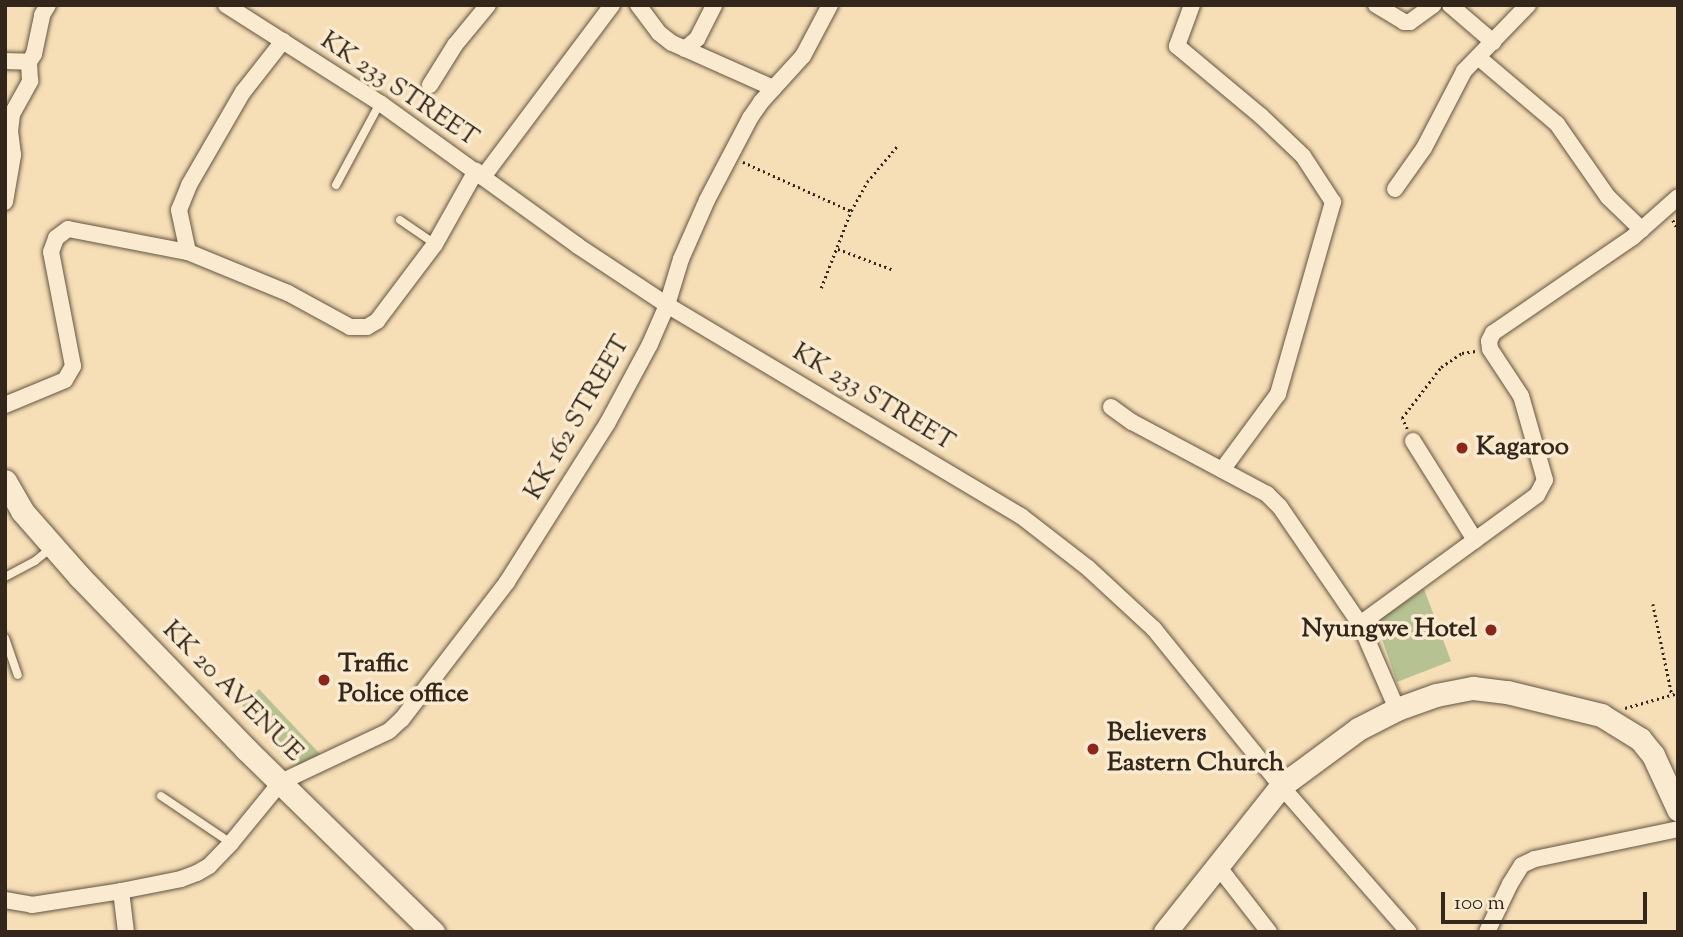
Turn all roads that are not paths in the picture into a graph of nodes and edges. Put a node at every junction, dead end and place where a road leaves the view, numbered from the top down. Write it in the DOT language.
graph roads {
  1 [pos="48,5"];
  2 [pos="488,5"];
  3 [pos="612,5"];
  4 [pos="638,5"];
  5 [pos="714,5"];
  6 [pos="830,5"];
  7 [pos="1192,5"];
  8 [pos="1376,5"];
  9 [pos="1433,5"];
  10 [pos="1450,5"];
  11 [pos="1528,5"];
  12 [pos="237,8"];
  13 [pos="283,41"];
  14 [pos="1493,42"];
  15 [pos="685,49"];
  16 [pos="1478,57"];
  17 [pos="5,61"];
  18 [pos="29,62"];
  19 [pos="430,85"];
  20 [pos="773,88"];
  21 [pos="380,103"];
  22 [pos="479,174"];
  23 [pos="336,185"];
  24 [pos="1395,189"];
  25 [pos="1678,197"];
  26 [pos="5,202"];
  27 [pos="400,220"];
  28 [pos="1642,230"];
  29 [pos="435,244"];
  30 [pos="188,252"];
  31 [pos="667,305"];
  32 [pos="5,405"];
  33 [pos="1111,407"];
  34 [pos="1413,442"];
  35 [pos="1222,470"];
  36 [pos="5,481"];
  37 [pos="1475,540"];
  38 [pos="53,546"];
  39 [pos="5,577"];
  40 [pos="1360,624"];
  41 [pos="5,638"];
  42 [pos="18,675"];
  43 [pos="1397,709"];
  44 [pos="281,782"];
  45 [pos="1281,786"];
  46 [pos="161,796"];
  47 [pos="1678,809"];
  48 [pos="1678,829"];
  49 [pos="231,843"];
  50 [pos="1217,865"];
  51 [pos="121,891"];
  52 [pos="5,900"];
  53 [pos="126,932"];
  54 [pos="433,932"];
  55 [pos="1165,932"];
  56 [pos="1269,932"];
  57 [pos="1409,932"];
  58 [pos="1487,932"];
  1 -- 18 [label="street"];
  2 -- 19 [label="street"];
  3 -- 22 [label="street"];
  4 -- 15 [label="street"];
  5 -- 15 [label="street"];
  6 -- 20 [label="street, KK 162 STREET"];
  7 -- 35 [label="street"];
  8 -- 9 [label="street"];
  10 -- 14 [label="street"];
  11 -- 14 [label="street"];
  12 -- 13 [label="street, KK 233 STREET"];
  13 -- 21 [label="street, KK 233 STREET"];
  13 -- 30 [label="street"];
  14 -- 16 [label="street"];
  15 -- 20 [label="street"];
  16 -- 24 [label="street"];
  16 -- 28 [label="street"];
  17 -- 18 [label="street"];
  18 -- 26 [label="street"];
  20 -- 31 [label="street, KK 162 STREET"];
  21 -- 22 [label="street, KK 233 STREET"];
  21 -- 23 [label="lane"];
  22 -- 29 [label="street"];
  22 -- 31 [label="street, KK 233 STREET"];
  25 -- 28 [label="street"];
  27 -- 29 [label="lane"];
  28 -- 37 [label="street"];
  29 -- 30 [label="street"];
  30 -- 32 [label="street"];
  31 -- 44 [label="street, KK 162 STREET"];
  31 -- 45 [label="street, KK 233 STREET"];
  33 -- 35 [label="street"];
  34 -- 37 [label="street"];
  35 -- 40 [label="street"];
  36 -- 38 [label="main road, KK 20 AVENUE"];
  37 -- 40 [label="street"];
  38 -- 39 [label="lane"];
  38 -- 44 [label="main road, KK 20 AVENUE"];
  40 -- 43 [label="street"];
  41 -- 42 [label="lane"];
  43 -- 45 [label="main road"];
  43 -- 47 [label="main road"];
  44 -- 49 [label="street"];
  44 -- 54 [label="main road, KK 20 AVENUE"];
  45 -- 50 [label="main road"];
  45 -- 57 [label="street, KK 233 STREET"];
  46 -- 49 [label="lane"];
  48 -- 58 [label="street"];
  49 -- 51 [label="street"];
  50 -- 55 [label="main road"];
  50 -- 56 [label="street"];
  51 -- 52 [label="street"];
  51 -- 53 [label="street"];
}
